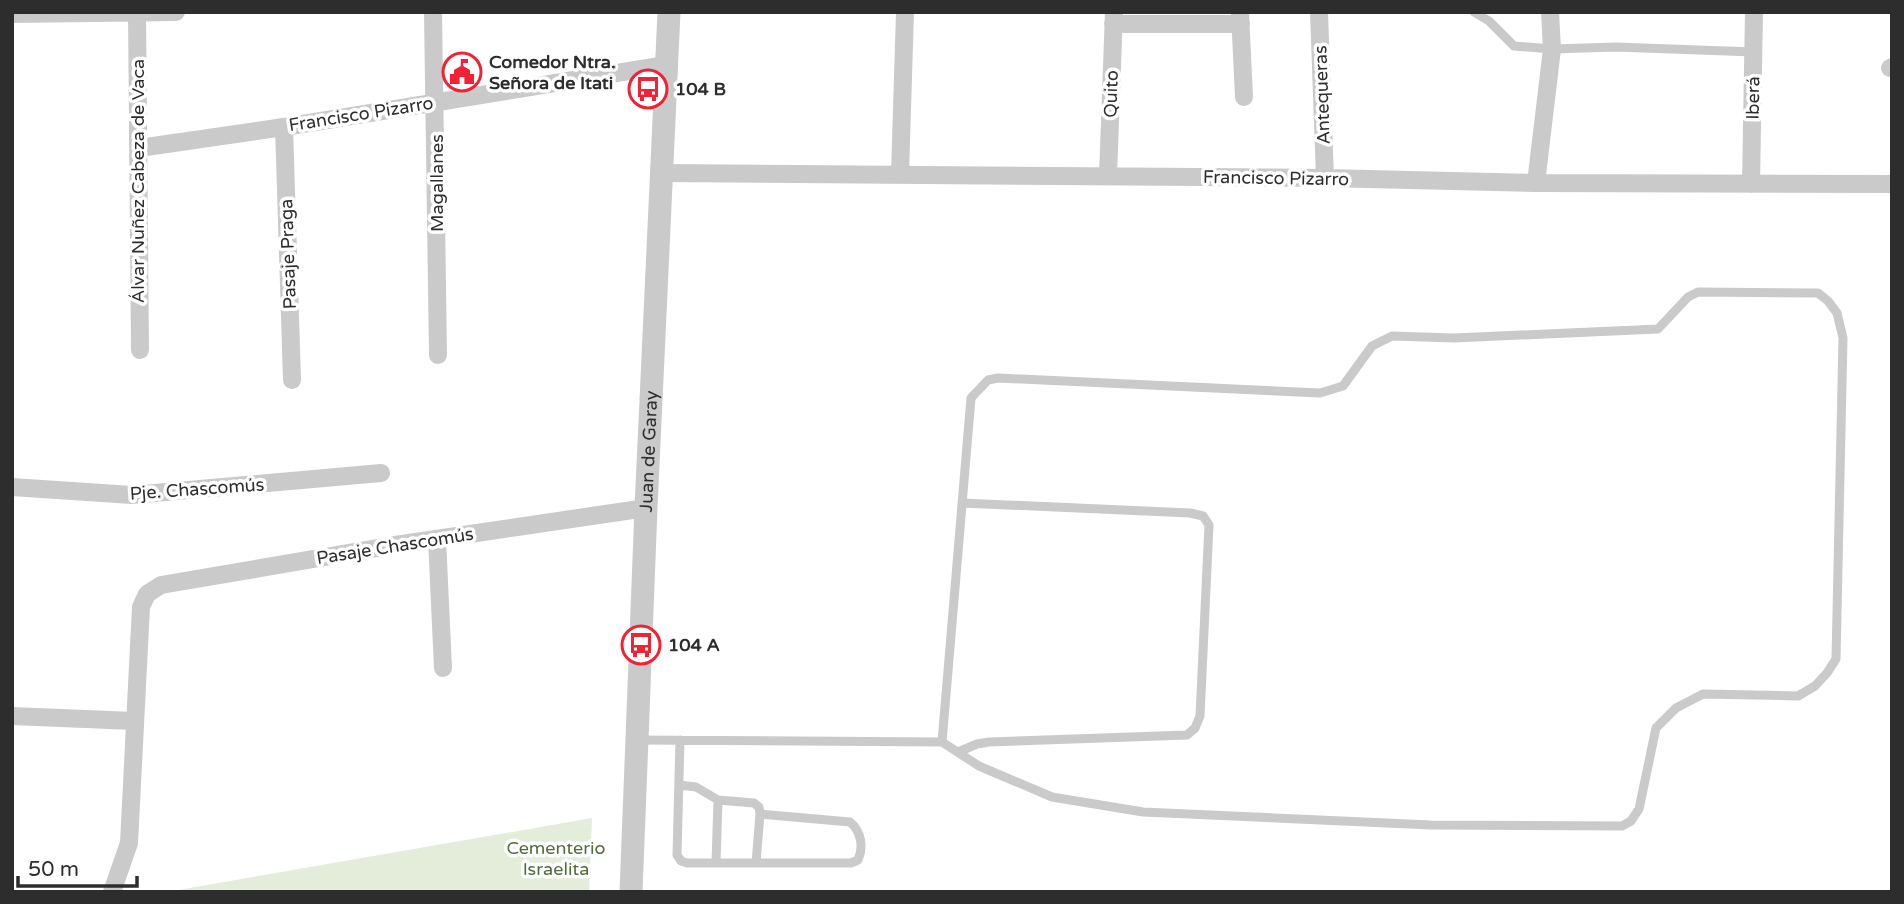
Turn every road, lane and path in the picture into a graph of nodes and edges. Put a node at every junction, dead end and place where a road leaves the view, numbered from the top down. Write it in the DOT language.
graph roads {
  1 [pos="176,12"];
  2 [pos="433,12"];
  3 [pos="669,12"];
  4 [pos="905,12"];
  5 [pos="1319,12"];
  6 [pos="1474,12"];
  7 [pos="1550,12"];
  8 [pos="1754,12"];
  9 [pos="137,13"];
  10 [pos="12,14"];
  11 [pos="1113,18"];
  12 [pos="1240,18"];
  13 [pos="1552,49"];
  14 [pos="1754,52"];
  15 [pos="666,65"];
  16 [pos="1244,97"];
  17 [pos="436,102"];
  18 [pos="284,127"];
  19 [pos="139,148"];
  20 [pos="661,173"];
  21 [pos="900,174"];
  22 [pos="1108,176"];
  23 [pos="1325,178"];
  24 [pos="1536,183"];
  25 [pos="1751,184"];
  26 [pos="1892,184"];
  27 [pos="139,350"];
  28 [pos="438,355"];
  29 [pos="292,380"];
  30 [pos="381,474"];
  31 [pos="12,487"];
  32 [pos="962,503"];
  33 [pos="646,508"];
  34 [pos="437,539"];
  35 [pos="443,668"];
  36 [pos="12,716"];
  37 [pos="134,721"];
  38 [pos="637,740"];
  39 [pos="680,740"];
  40 [pos="942,742"];
  41 [pos="958,752"];
  42 [pos="679,785"];
  43 [pos="718,800"];
  44 [pos="760,814"];
  45 [pos="716,863"];
  46 [pos="757,863"];
  47 [pos="113,892"];
  48 [pos="631,892"];
  1 -- 9 [label="street"];
  2 -- 17 [label="street, Magallanes"];
  3 -- 15 [label="street, Juan de Garay"];
  4 -- 21 [label="street"];
  5 -- 23 [label="street, Antequeras"];
  6 -- 13 [label="lane"];
  7 -- 13 [label="street"];
  8 -- 14 [label="street, Iberá"];
  9 -- 10 [label="street"];
  9 -- 19 [label="street, Álvar Nuñez Cabeza de Vaca"];
  11 -- 12 [label="street"];
  11 -- 22 [label="street, Quito"];
  12 -- 16 [label="street"];
  13 -- 14 [label="lane"];
  13 -- 24 [label="street"];
  14 -- 25 [label="street, Iberá"];
  15 -- 17 [label="street, Francisco Pizarro"];
  15 -- 20 [label="street, Juan de Garay"];
  17 -- 18 [label="street, Francisco Pizarro"];
  17 -- 28 [label="street, Magallanes"];
  18 -- 19 [label="street, Francisco Pizarro"];
  18 -- 29 [label="street, Pasaje Praga"];
  19 -- 27 [label="street, Álvar Nuñez Cabeza de Vaca"];
  20 -- 21 [label="street, Francisco Pizarro"];
  20 -- 33 [label="street, Juan de Garay"];
  21 -- 22 [label="street, Francisco Pizarro"];
  22 -- 23 [label="street, Francisco Pizarro"];
  23 -- 24 [label="street, Francisco Pizarro"];
  24 -- 25 [label="street, Francisco Pizarro"];
  25 -- 26 [label="street, Francisco Pizarro"];
  30 -- 31 [label="street, Pje. Chascomús"];
  32 -- 40 [label="lane"];
  32 -- 41 [label="lane"];
  32 -- 41 [label="lane"];
  33 -- 34 [label="street, Pasaje Chascomús"];
  33 -- 38 [label="street, Juan de Garay"];
  34 -- 35 [label="street"];
  34 -- 37 [label="street, Pasaje Chascomús"];
  36 -- 37 [label="street"];
  37 -- 47 [label="street"];
  38 -- 39 [label="lane"];
  38 -- 48 [label="street, Juan de Garay"];
  39 -- 40 [label="lane"];
  39 -- 42 [label="lane"];
  40 -- 41 [label="lane"];
  42 -- 43 [label="lane"];
  42 -- 45 [label="lane"];
  43 -- 44 [label="lane"];
  43 -- 45 [label="lane"];
  44 -- 46 [label="lane"];
  44 -- 46 [label="lane"];
  45 -- 46 [label="lane"];
}
